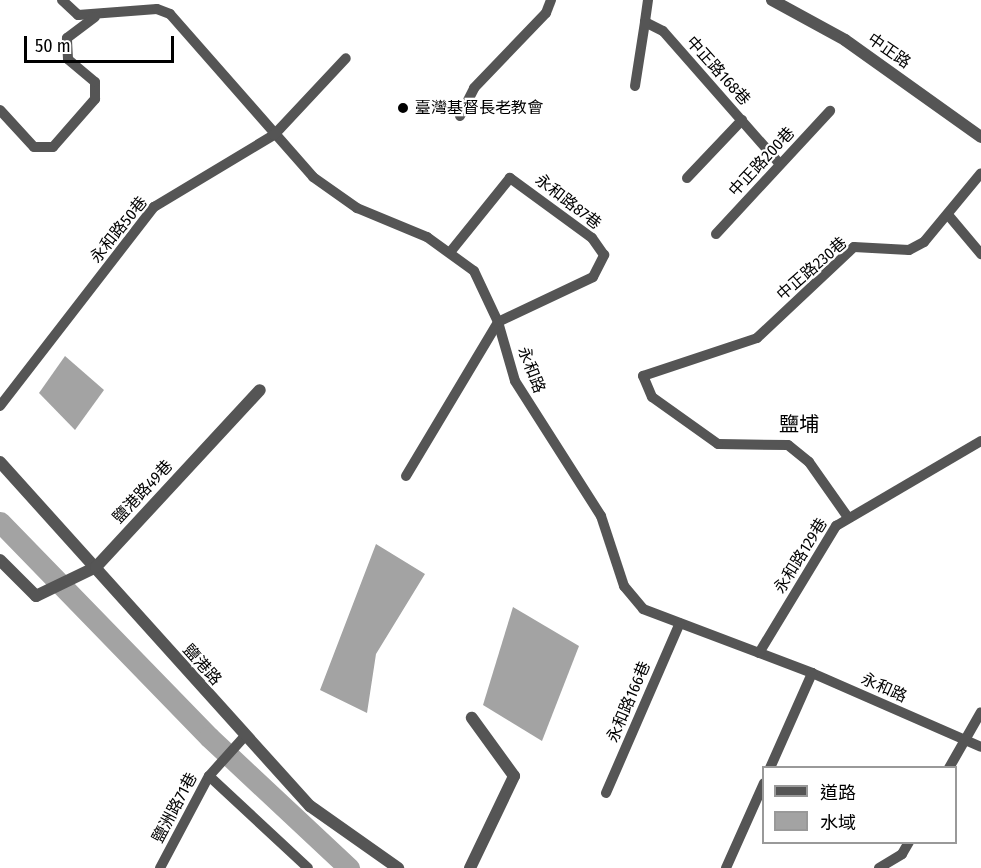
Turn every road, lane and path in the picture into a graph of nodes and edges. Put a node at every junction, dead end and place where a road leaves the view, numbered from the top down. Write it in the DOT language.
graph roads {
  1 [pos="62,0"];
  2 [pos="136,0"];
  3 [pos="551,0"];
  4 [pos="648,0"];
  5 [pos="772,0"];
  6 [pos="140,11"];
  7 [pos="95,17"];
  8 [pos="645,22"];
  9 [pos="346,58"];
  10 [pos="635,86"];
  11 [pos="0,110"];
  12 [pos="830,111"];
  13 [pos="460,116"];
  14 [pos="742,120"];
  15 [pos="979,132"];
  16 [pos="274,135"];
  17 [pos="779,163"];
  18 [pos="981,173"];
  19 [pos="687,178"];
  20 [pos="949,216"];
  21 [pos="716,234"];
  22 [pos="451,251"];
  23 [pos="981,254"];
  24 [pos="498,322"];
  25 [pos="260,390"];
  26 [pos="0,406"];
  27 [pos="981,441"];
  28 [pos="0,462"];
  29 [pos="406,476"];
  30 [pos="847,516"];
  31 [pos="0,560"];
  32 [pos="93,567"];
  33 [pos="680,623"];
  34 [pos="759,653"];
  35 [pos="812,673"];
  36 [pos="981,712"];
  37 [pos="472,718"];
  38 [pos="244,737"];
  39 [pos="962,739"];
  40 [pos="981,747"];
  41 [pos="771,766"];
  42 [pos="950,766"];
  43 [pos="209,776"];
  44 [pos="762,787"];
  45 [pos="606,793"];
  46 [pos="908,844"];
  47 [pos="160,868"];
  48 [pos="308,868"];
  49 [pos="398,868"];
  50 [pos="470,868"];
  51 [pos="726,868"];
  52 [pos="879,868"];
  1 -- 7 [label="lane, 永和路"];
  2 -- 6 [label="lane"];
  3 -- 13 [label="lane"];
  4 -- 8 [label="lane"];
  5 -- 15 [label="street, 中正路"];
  6 -- 7 [label="lane, 永和路"];
  6 -- 16 [label="lane, 永和路"];
  7 -- 11 [label="lane"];
  8 -- 10 [label="lane"];
  8 -- 14 [label="lane, 中正路168巷"];
  9 -- 16 [label="lane, 永和路50巷"];
  12 -- 17 [label="lane, 中正路200巷"];
  14 -- 17 [label="lane, 中正路168巷"];
  14 -- 19 [label="lane"];
  16 -- 22 [label="lane, 永和路"];
  16 -- 26 [label="lane, 永和路50巷"];
  17 -- 21 [label="lane, 中正路200巷"];
  18 -- 20 [label="lane, 中正路230巷"];
  20 -- 23 [label="lane"];
  20 -- 30 [label="lane, 中正路230巷"];
  22 -- 24 [label="lane, 永和路"];
  22 -- 24 [label="lane, 永和路87巷"];
  24 -- 29 [label="lane"];
  24 -- 33 [label="lane, 永和路"];
  25 -- 32 [label="street, 鹽港路49巷"];
  27 -- 30 [label="lane, 永和路129巷"];
  28 -- 32 [label="street, 鹽港路"];
  30 -- 34 [label="lane, 永和路129巷"];
  31 -- 32 [label="street, 鹽港路49巷"];
  32 -- 38 [label="street, 鹽港路"];
  33 -- 34 [label="lane, 永和路"];
  33 -- 45 [label="lane, 永和路166巷"];
  34 -- 35 [label="lane, 永和路"];
  35 -- 39 [label="lane, 永和路"];
  35 -- 41 [label="lane"];
  36 -- 39 [label="lane"];
  37 -- 50 [label="street"];
  38 -- 43 [label="lane, 鹽洲路71巷"];
  38 -- 49 [label="street, 鹽港路"];
  39 -- 40 [label="lane, 永和路"];
  39 -- 42 [label="lane"];
  43 -- 47 [label="lane, 鹽洲路71巷"];
  43 -- 48 [label="lane"];
  44 -- 51 [label="lane"];
  46 -- 52 [label="lane"];
}
